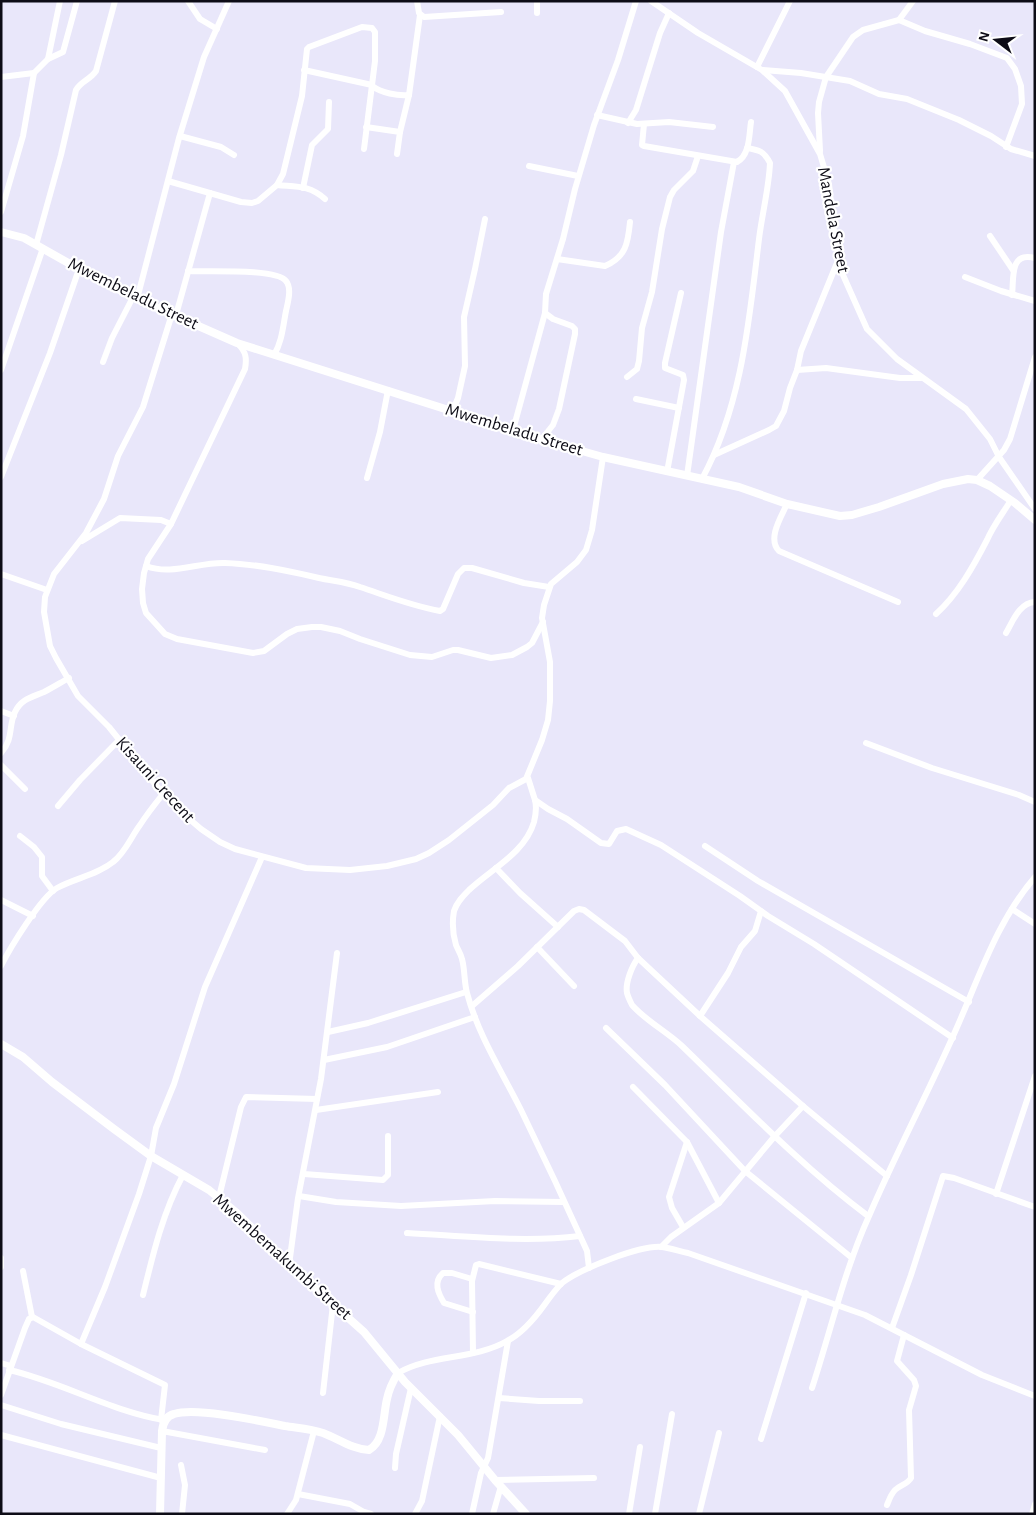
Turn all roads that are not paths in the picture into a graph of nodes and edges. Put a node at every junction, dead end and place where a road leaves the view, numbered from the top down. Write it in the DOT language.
graph roads {
  1 [pos="60,1"];
  2 [pos="77,1"];
  3 [pos="115,1"];
  4 [pos="188,1"];
  5 [pos="229,1"];
  6 [pos="417,1"];
  7 [pos="537,1"];
  8 [pos="636,1"];
  9 [pos="651,1"];
  10 [pos="790,1"];
  11 [pos="913,1"];
  12 [pos="501,12"];
  13 [pos="537,13"];
  14 [pos="669,13"];
  15 [pos="420,15"];
  16 [pos="899,20"];
  17 [pos="217,29"];
  18 [pos="48,59"];
  19 [pos="759,69"];
  20 [pos="304,70"];
  21 [pos="34,73"];
  22 [pos="1,77"];
  23 [pos="826,77"];
  24 [pos="372,86"];
  25 [pos="409,95"];
  26 [pos="329,102"];
  27 [pos="597,116"];
  28 [pos="751,122"];
  29 [pos="628,123"];
  30 [pos="644,124"];
  31 [pos="366,127"];
  32 [pos="712,127"];
  33 [pos="400,132"];
  34 [pos="180,136"];
  35 [pos="1006,146"];
  36 [pos="747,148"];
  37 [pos="364,149"];
  38 [pos="397,154"];
  39 [pos="820,154"];
  40 [pos="234,155"];
  41 [pos="698,156"];
  42 [pos="1035,156"];
  43 [pos="734,162"];
  44 [pos="529,166"];
  45 [pos="578,176"];
  46 [pos="168,181"];
  47 [pos="277,186"];
  48 [pos="303,188"];
  49 [pos="210,193"];
  50 [pos="325,199"];
  51 [pos="1,212"];
  52 [pos="485,219"];
  53 [pos="630,222"];
  54 [pos="1,232"];
  55 [pos="990,236"];
  56 [pos="40,246"];
  57 [pos="839,258"];
  58 [pos="1035,258"];
  59 [pos="557,259"];
  60 [pos="78,269"];
  61 [pos="1013,270"];
  62 [pos="188,271"];
  63 [pos="965,277"];
  64 [pos="681,293"];
  65 [pos="1012,295"];
  66 [pos="135,298"];
  67 [pos="1035,301"];
  68 [pos="545,313"];
  69 [pos="174,314"];
  70 [pos="237,343"];
  71 [pos="274,355"];
  72 [pos="1035,357"];
  73 [pos="103,362"];
  74 [pos="1,370"];
  75 [pos="797,370"];
  76 [pos="627,377"];
  77 [pos="921,378"];
  78 [pos="388,390"];
  79 [pos="636,399"];
  80 [pos="678,408"];
  81 [pos="453,410"];
  82 [pos="512,430"];
  83 [pos="542,440"];
  84 [pos="714,455"];
  85 [pos="603,457"];
  86 [pos="999,457"];
  87 [pos="667,472"];
  88 [pos="687,476"];
  89 [pos="1,477"];
  90 [pos="366,478"];
  91 [pos="702,479"];
  92 [pos="977,480"];
  93 [pos="1011,500"];
  94 [pos="787,504"];
  95 [pos="1035,509"];
  96 [pos="1035,520"];
  97 [pos="171,524"];
  98 [pos="77,544"];
  99 [pos="146,566"];
  100 [pos="1,574"];
  101 [pos="549,587"];
  102 [pos="47,590"];
  103 [pos="898,602"];
  104 [pos="1035,602"];
  105 [pos="936,614"];
  106 [pos="543,622"];
  107 [pos="1006,633"];
  108 [pos="68,678"];
  109 [pos="1,710"];
  110 [pos="14,716"];
  111 [pos="118,740"];
  112 [pos="866,742"];
  113 [pos="1,752"];
  114 [pos="1,765"];
  115 [pos="528,778"];
  116 [pos="25,789"];
  117 [pos="163,794"];
  118 [pos="536,800"];
  119 [pos="1035,802"];
  120 [pos="58,806"];
  121 [pos="20,836"];
  122 [pos="705,846"];
  123 [pos="262,857"];
  124 [pos="496,868"];
  125 [pos="1035,877"];
  126 [pos="53,891"];
  127 [pos="1,900"];
  128 [pos="1012,909"];
  129 [pos="761,911"];
  130 [pos="33,916"];
  131 [pos="1035,924"];
  132 [pos="558,927"];
  133 [pos="537,947"];
  134 [pos="337,953"];
  135 [pos="638,958"];
  136 [pos="1,966"];
  137 [pos="574,986"];
  138 [pos="466,992"];
  139 [pos="969,1002"];
  140 [pos="472,1006"];
  141 [pos="700,1016"];
  142 [pos="475,1017"];
  143 [pos="606,1028"];
  144 [pos="328,1032"];
  145 [pos="953,1038"];
  146 [pos="1,1044"];
  147 [pos="324,1060"];
  148 [pos="1035,1076"];
  149 [pos="633,1087"];
  150 [pos="438,1092"];
  151 [pos="317,1099"];
  152 [pos="803,1106"];
  153 [pos="316,1110"];
  154 [pos="388,1136"];
  155 [pos="774,1136"];
  156 [pos="687,1142"];
  157 [pos="151,1156"];
  158 [pos="745,1171"];
  159 [pos="304,1174"];
  160 [pos="183,1175"];
  161 [pos="887,1176"];
  162 [pos="996,1194"];
  163 [pos="299,1196"];
  164 [pos="219,1197"];
  165 [pos="564,1202"];
  166 [pos="719,1203"];
  167 [pos="1035,1207"];
  168 [pos="868,1216"];
  169 [pos="683,1227"];
  170 [pos="407,1233"];
  171 [pos="580,1236"];
  172 [pos="661,1247"];
  173 [pos="1,1258"];
  174 [pos="852,1258"];
  175 [pos="289,1265"];
  176 [pos="1,1266"];
  177 [pos="589,1268"];
  178 [pos="23,1271"];
  179 [pos="472,1279"];
  180 [pos="561,1284"];
  181 [pos="806,1293"];
  182 [pos="143,1294"];
  183 [pos="333,1304"];
  184 [pos="837,1304"];
  185 [pos="473,1312"];
  186 [pos="32,1317"];
  187 [pos="892,1328"];
  188 [pos="904,1335"];
  189 [pos="508,1341"];
  190 [pos="80,1344"];
  191 [pos="473,1353"];
  192 [pos="1,1363"];
  193 [pos="10,1368"];
  194 [pos="398,1373"];
  195 [pos="411,1388"];
  196 [pos="812,1388"];
  197 [pos="323,1393"];
  198 [pos="1,1395"];
  199 [pos="1035,1396"];
  200 [pos="499,1398"];
  201 [pos="580,1401"];
  202 [pos="1,1405"];
  203 [pos="672,1414"];
  204 [pos="440,1416"];
  205 [pos="163,1420"];
  206 [pos="162,1431"];
  207 [pos="314,1431"];
  208 [pos="719,1433"];
  209 [pos="1,1435"];
  210 [pos="761,1439"];
  211 [pos="640,1447"];
  212 [pos="161,1448"];
  213 [pos="265,1450"];
  214 [pos="182,1465"];
  215 [pos="483,1466"];
  216 [pos="395,1468"];
  217 [pos="161,1478"];
  218 [pos="594,1478"];
  219 [pos="498,1483"];
  220 [pos="298,1494"];
  221 [pos="1035,1504"];
  222 [pos="887,1505"];
  223 [pos="160,1514"];
  224 [pos="182,1514"];
  225 [pos="287,1514"];
  226 [pos="371,1514"];
  227 [pos="415,1514"];
  228 [pos="472,1514"];
  229 [pos="493,1514"];
  230 [pos="526,1514"];
  231 [pos="629,1514"];
  232 [pos="655,1514"];
  233 [pos="699,1514"];
  234 [pos="1032,1514"];
  1 -- 18 [label="street"];
  2 -- 18 [label="street"];
  3 -- 56 [label="street"];
  4 -- 17 [label="street"];
  5 -- 17 [label="street"];
  6 -- 15 [label="street"];
  7 -- 13 [label="street"];
  8 -- 27 [label="street"];
  9 -- 14 [label="street, Mandela Street"];
  10 -- 19 [label="street"];
  11 -- 16 [label="street"];
  12 -- 15 [label="street"];
  14 -- 19 [label="street, Mandela Street"];
  14 -- 29 [label="street"];
  15 -- 25 [label="street"];
  16 -- 23 [label="street"];
  16 -- 35 [label="street"];
  17 -- 34 [label="street"];
  18 -- 21 [label="street"];
  19 -- 23 [label="street"];
  19 -- 39 [label="street, Mandela Street"];
  20 -- 24 [label="street"];
  20 -- 24 [label="street"];
  20 -- 47 [label="street"];
  21 -- 22 [label="street"];
  21 -- 51 [label="street"];
  23 -- 35 [label="street"];
  23 -- 39 [label="street"];
  24 -- 25 [label="street"];
  24 -- 31 [label="street"];
  25 -- 33 [label="street"];
  26 -- 48 [label="street"];
  27 -- 29 [label="street"];
  27 -- 45 [label="street"];
  28 -- 36 [label="street"];
  29 -- 30 [label="street"];
  30 -- 32 [label="street"];
  30 -- 41 [label="street"];
  31 -- 33 [label="street"];
  31 -- 37 [label="street"];
  33 -- 38 [label="street"];
  34 -- 40 [label="street"];
  34 -- 46 [label="street"];
  35 -- 42 [label="street"];
  36 -- 43 [label="street"];
  36 -- 84 [label="street"];
  39 -- 57 [label="street, Mandela Street"];
  41 -- 43 [label="street"];
  41 -- 76 [label="street"];
  43 -- 88 [label="street"];
  44 -- 45 [label="street"];
  45 -- 59 [label="street"];
  46 -- 49 [label="street"];
  46 -- 66 [label="street"];
  47 -- 48 [label="street"];
  47 -- 49 [label="street"];
  48 -- 50 [label="street"];
  49 -- 62 [label="street, Kisauni Crecent"];
  52 -- 81 [label="street"];
  53 -- 59 [label="street"];
  54 -- 56 [label="street, Mwembeladu Street"];
  55 -- 61 [label="street"];
  56 -- 60 [label="street, Mwembeladu Street"];
  56 -- 74 [label="street"];
  57 -- 75 [label="street"];
  57 -- 77 [label="street, Mandela Street"];
  58 -- 61 [label="street"];
  59 -- 68 [label="street"];
  60 -- 66 [label="street, Mwembeladu Street"];
  60 -- 89 [label="street"];
  61 -- 65 [label="street"];
  62 -- 69 [label="street, Kisauni Crecent"];
  62 -- 71 [label="street"];
  63 -- 65 [label="street"];
  64 -- 80 [label="street"];
  65 -- 67 [label="street"];
  66 -- 69 [label="street, Mwembeladu Street"];
  66 -- 73 [label="street"];
  68 -- 82 [label="street"];
  68 -- 83 [label="street"];
  69 -- 70 [label="street, Mwembeladu Street"];
  69 -- 98 [label="street, Kisauni Crecent"];
  70 -- 71 [label="street, Mwembeladu Street"];
  70 -- 97 [label="street"];
  71 -- 78 [label="street, Mwembeladu Street"];
  72 -- 86 [label="street"];
  75 -- 77 [label="street"];
  75 -- 84 [label="street"];
  77 -- 86 [label="street, Mandela Street"];
  78 -- 81 [label="street, Mwembeladu Street"];
  78 -- 90 [label="street"];
  79 -- 80 [label="street"];
  80 -- 87 [label="street"];
  81 -- 82 [label="street, Mwembeladu Street"];
  82 -- 83 [label="street, Mwembeladu Street"];
  83 -- 85 [label="street, Mwembeladu Street"];
  84 -- 91 [label="street"];
  85 -- 87 [label="street, Mwembeladu Street"];
  85 -- 101 [label="street"];
  86 -- 92 [label="street"];
  86 -- 95 [label="street, Mandela Street"];
  87 -- 88 [label="street, Mwembeladu Street"];
  88 -- 91 [label="street, Mwembeladu Street"];
  91 -- 94 [label="street, Mwembeladu Street"];
  92 -- 93 [label="street"];
  92 -- 94 [label="street, Mwembeladu Street"];
  93 -- 96 [label="street"];
  93 -- 105 [label="street"];
  94 -- 103 [label="street"];
  97 -- 98 [label="street"];
  97 -- 99 [label="street"];
  98 -- 102 [label="street, Kisauni Crecent"];
  99 -- 101 [label="street"];
  99 -- 106 [label="street"];
  100 -- 102 [label="street"];
  101 -- 106 [label="street"];
  102 -- 108 [label="street, Kisauni Crecent"];
  104 -- 107 [label="street"];
  106 -- 115 [label="street"];
  108 -- 110 [label="street"];
  108 -- 111 [label="street, Kisauni Crecent"];
  109 -- 110 [label="street"];
  110 -- 113 [label="street"];
  111 -- 117 [label="street, Kisauni Crecent"];
  111 -- 120 [label="street"];
  112 -- 119 [label="street"];
  114 -- 116 [label="street"];
  115 -- 118 [label="street"];
  115 -- 123 [label="street, Kisauni Crecent"];
  117 -- 123 [label="street, Kisauni Crecent"];
  117 -- 126 [label="street"];
  118 -- 124 [label="street"];
  118 -- 129 [label="street"];
  121 -- 126 [label="street"];
  122 -- 139 [label="street"];
  123 -- 157 [label="street"];
  124 -- 132 [label="street"];
  124 -- 138 [label="street"];
  125 -- 128 [label="street"];
  126 -- 130 [label="street"];
  127 -- 130 [label="street"];
  128 -- 131 [label="street"];
  128 -- 139 [label="street"];
  129 -- 141 [label="street"];
  129 -- 145 [label="street"];
  130 -- 136 [label="street"];
  132 -- 133 [label="street"];
  132 -- 135 [label="street"];
  133 -- 137 [label="street"];
  133 -- 140 [label="street"];
  134 -- 144 [label="street"];
  135 -- 141 [label="street"];
  135 -- 155 [label="street"];
  138 -- 140 [label="street"];
  138 -- 144 [label="street"];
  139 -- 145 [label="street"];
  140 -- 142 [label="street"];
  141 -- 152 [label="street"];
  142 -- 147 [label="street"];
  142 -- 165 [label="street"];
  143 -- 158 [label="street"];
  144 -- 147 [label="street"];
  145 -- 161 [label="street"];
  146 -- 157 [label="street, Mwembemakumbi Street"];
  147 -- 151 [label="street"];
  148 -- 162 [label="street"];
  149 -- 156 [label="street"];
  150 -- 153 [label="street"];
  151 -- 153 [label="street"];
  151 -- 164 [label="street"];
  152 -- 155 [label="street"];
  152 -- 161 [label="street"];
  153 -- 159 [label="street"];
  154 -- 159 [label="street"];
  155 -- 158 [label="street"];
  155 -- 168 [label="street"];
  156 -- 166 [label="street"];
  156 -- 169 [label="street"];
  157 -- 160 [label="street, Mwembemakumbi Street"];
  157 -- 190 [label="street"];
  158 -- 166 [label="street"];
  158 -- 174 [label="street"];
  159 -- 163 [label="street"];
  160 -- 164 [label="street, Mwembemakumbi Street"];
  160 -- 182 [label="street"];
  161 -- 168 [label="street"];
  162 -- 167 [label="street"];
  162 -- 187 [label="street"];
  163 -- 165 [label="street"];
  163 -- 175 [label="street"];
  164 -- 175 [label="street, Mwembemakumbi Street"];
  165 -- 171 [label="street"];
  166 -- 169 [label="street"];
  168 -- 174 [label="street"];
  169 -- 172 [label="street"];
  170 -- 171 [label="street"];
  171 -- 177 [label="street"];
  172 -- 177 [label="street"];
  172 -- 181 [label="street"];
  173 -- 176 [label="street"];
  174 -- 184 [label="street"];
  175 -- 183 [label="street, Mwembemakumbi Street"];
  177 -- 180 [label="street"];
  178 -- 186 [label="street"];
  179 -- 180 [label="street"];
  179 -- 185 [label="street"];
  179 -- 185 [label="street"];
  180 -- 189 [label="street"];
  181 -- 184 [label="street"];
  181 -- 210 [label="street"];
  183 -- 194 [label="street, Mwembemakumbi Street"];
  183 -- 197 [label="street"];
  184 -- 187 [label="street"];
  184 -- 196 [label="street"];
  185 -- 191 [label="street"];
  186 -- 190 [label="street"];
  186 -- 193 [label="street"];
  187 -- 188 [label="street"];
  188 -- 199 [label="street"];
  188 -- 222 [label="street"];
  189 -- 191 [label="street"];
  189 -- 200 [label="street"];
  190 -- 205 [label="street"];
  191 -- 194 [label="street"];
  192 -- 193 [label="street"];
  193 -- 198 [label="street"];
  193 -- 205 [label="street"];
  194 -- 195 [label="street, Mwembemakumbi Street"];
  194 -- 207 [label="street"];
  195 -- 204 [label="street, Mwembemakumbi Street"];
  195 -- 216 [label="street"];
  200 -- 201 [label="street"];
  200 -- 215 [label="street"];
  202 -- 212 [label="street"];
  203 -- 232 [label="street"];
  204 -- 215 [label="street, Mwembemakumbi Street"];
  204 -- 227 [label="street"];
  205 -- 206 [label="street"];
  205 -- 207 [label="street"];
  206 -- 212 [label="street"];
  206 -- 213 [label="street"];
  207 -- 220 [label="street"];
  208 -- 233 [label="street"];
  209 -- 217 [label="street"];
  211 -- 231 [label="street"];
  212 -- 217 [label="street"];
  214 -- 224 [label="street"];
  215 -- 219 [label="street, Mwembemakumbi Street"];
  215 -- 228 [label="street"];
  217 -- 223 [label="street"];
  218 -- 219 [label="street"];
  219 -- 229 [label="street"];
  219 -- 230 [label="street, Mwembemakumbi Street"];
  220 -- 225 [label="street"];
  220 -- 226 [label="street"];
  221 -- 234 [label="street"];
}
